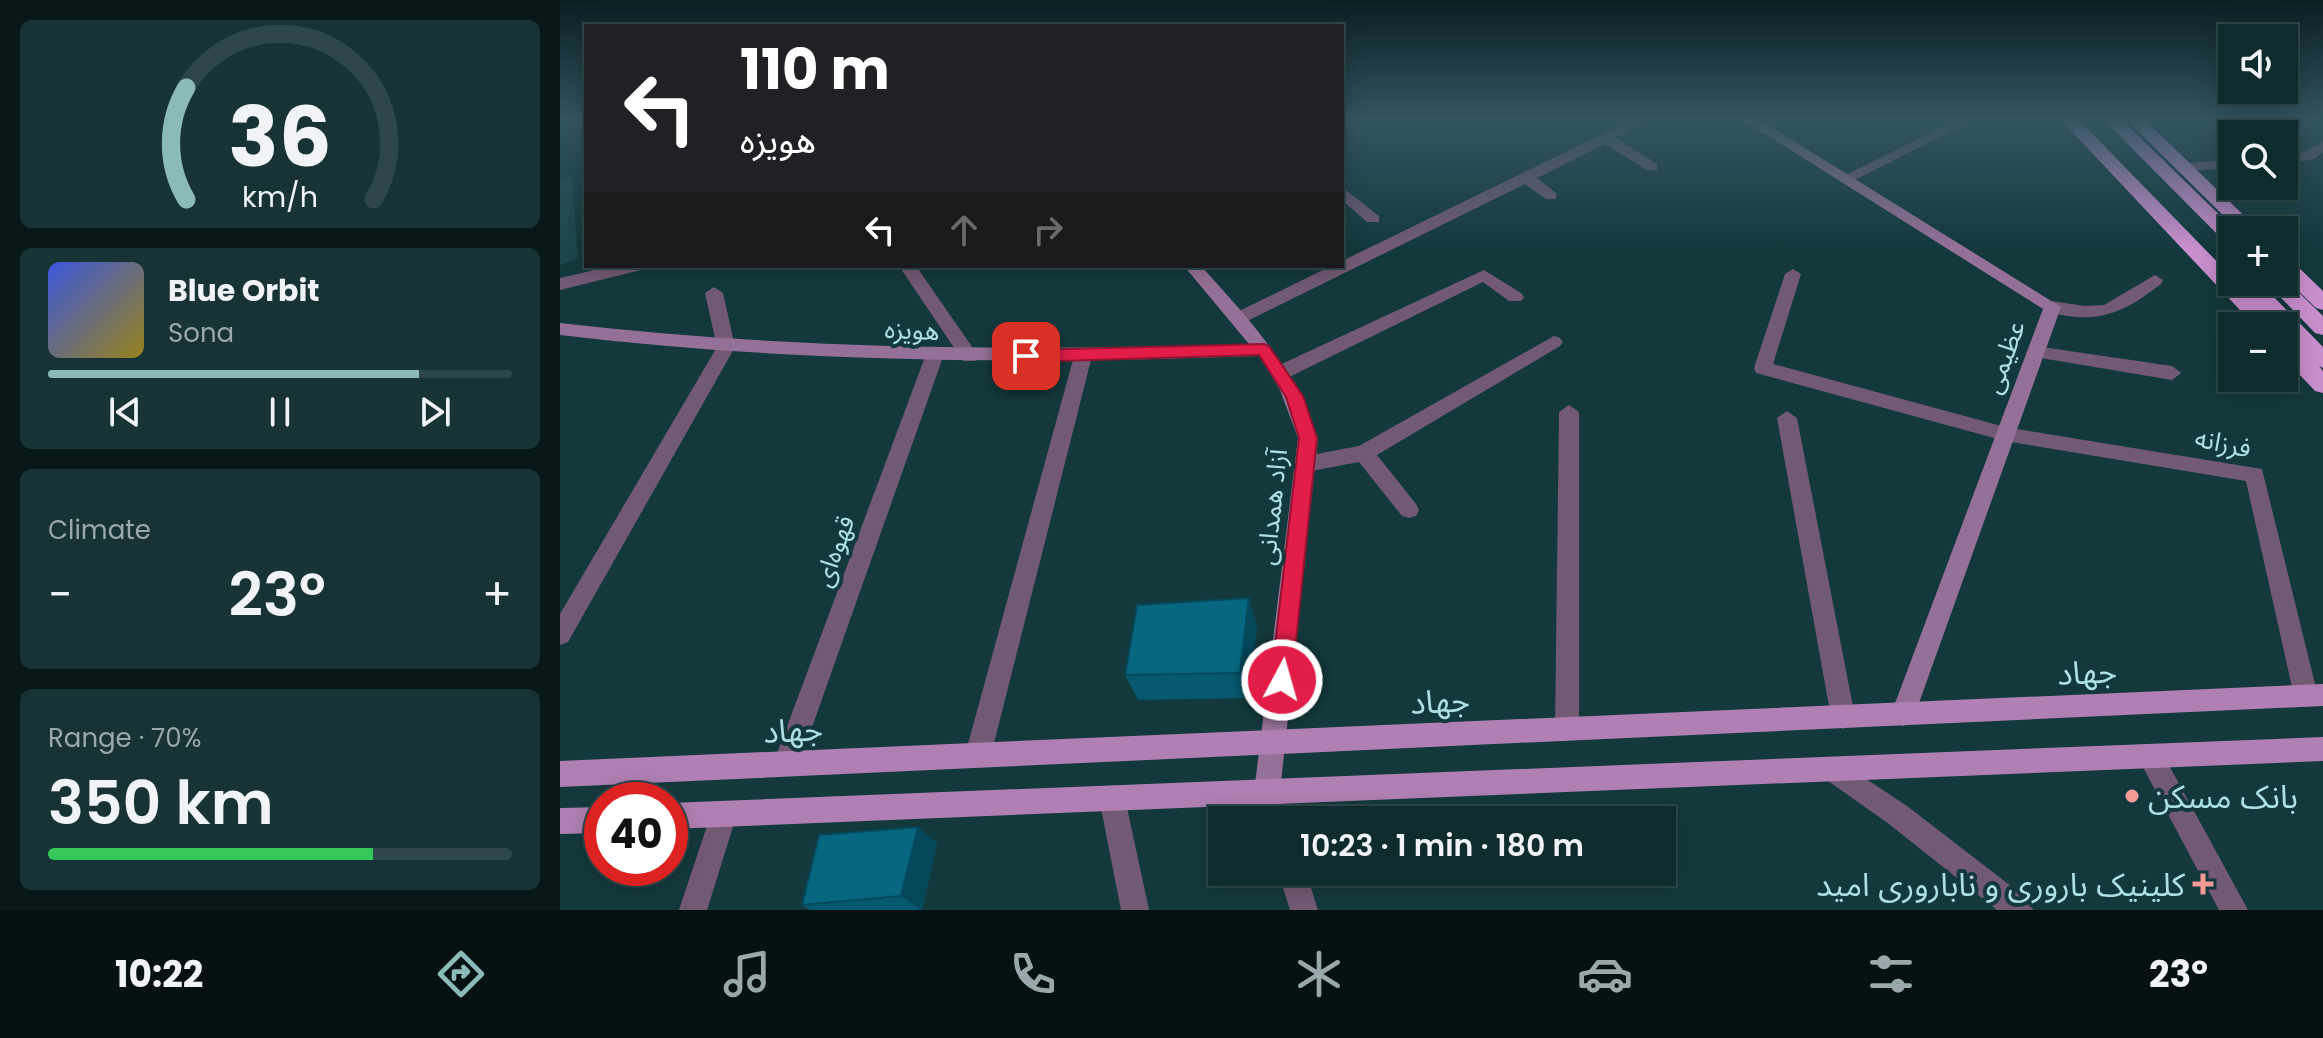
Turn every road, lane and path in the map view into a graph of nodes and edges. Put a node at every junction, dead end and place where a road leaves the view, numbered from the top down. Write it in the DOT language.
graph roads {
  1 [pos="1556,162"];
  2 [pos="1645,162"];
  3 [pos="1819,162"];
  4 [pos="1880,162"];
  5 [pos="2110,162"];
  6 [pos="2131,162"];
  7 [pos="2155,162"];
  8 [pos="2179,162"];
  9 [pos="2218,165"];
  10 [pos="1652,167"];
  11 [pos="2184,167"];
  12 [pos="1526,177"];
  13 [pos="1846,179"];
  14 [pos="1344,194"];
  15 [pos="1551,196"];
  16 [pos="2235,216"];
  17 [pos="1373,219"];
  18 [pos="2218,224"];
  19 [pos="2218,252"];
  20 [pos="1344,266"];
  21 [pos="625,268"];
  22 [pos="908,268"];
  23 [pos="1194,268"];
  24 [pos="1341,268"];
  25 [pos="1793,274"];
  26 [pos="2298,279"];
  27 [pos="2155,280"];
  28 [pos="560,284"];
  29 [pos="714,293"];
  30 [pos="2261,296"];
  31 [pos="2290,296"];
  32 [pos="1515,297"];
  33 [pos="2323,303"];
  34 [pos="2052,307"];
  35 [pos="2254,312"];
  36 [pos="1237,319"];
  37 [pos="2323,328"];
  38 [pos="560,329"];
  39 [pos="1554,342"];
  40 [pos="726,347"];
  41 [pos="1264,350"];
  42 [pos="2035,352"];
  43 [pos="969,356"];
  44 [pos="1083,356"];
  45 [pos="934,357"];
  46 [pos="2298,359"];
  47 [pos="2323,360"];
  48 [pos="1280,373"];
  49 [pos="2172,373"];
  50 [pos="2323,385"];
  51 [pos="1569,412"];
  52 [pos="1787,418"];
  53 [pos="2005,434"];
  54 [pos="1364,453"];
  55 [pos="1306,464"];
  56 [pos="1409,510"];
  57 [pos="560,635"];
  58 [pos="2314,696"];
  59 [pos="1903,714"];
  60 [pos="1843,717"];
  61 [pos="1567,729"];
  62 [pos="1275,742"];
  63 [pos="2323,749"];
  64 [pos="978,755"];
  65 [pos="2150,756"];
  66 [pos="786,764"];
  67 [pos="1833,769"];
  68 [pos="560,774"];
  69 [pos="1267,792"];
  70 [pos="1112,798"];
  71 [pos="1272,806"];
  72 [pos="724,814"];
  73 [pos="688,815"];
  74 [pos="584,820"];
  75 [pos="560,821"];
  76 [pos="1296,886"];
  77 [pos="693,910"];
  78 [pos="1135,910"];
  79 [pos="1304,910"];
  80 [pos="2019,910"];
  81 [pos="2234,910"];
  1 -- 12 [label="street"];
  2 -- 10 [label="street"];
  3 -- 13 [label="street, عظیمی"];
  4 -- 13 [label="street"];
  5 -- 35 [label="highway"];
  6 -- 19 [label="highway"];
  7 -- 18 [label="highway"];
  8 -- 11 [label="highway"];
  9 -- 11 [label="street"];
  11 -- 16 [label="highway"];
  12 -- 15 [label="street"];
  12 -- 20 [label="street"];
  13 -- 34 [label="street, عظیمی"];
  14 -- 17 [label="street"];
  21 -- 28 [label="street"];
  22 -- 43 [label="street"];
  23 -- 36 [label="street, آزاد همدانی"];
  24 -- 36 [label="street"];
  25 -- 53 [label="street"];
  26 -- 33 [label="highway"];
  27 -- 34 [label="street"];
  29 -- 40 [label="street"];
  30 -- 47 [label="highway"];
  31 -- 37 [label="highway"];
  32 -- 48 [label="street"];
  34 -- 42 [label="street, عظیمی"];
  36 -- 41 [label="street, آزاد همدانی"];
  38 -- 40 [label="street, هویزه"];
  39 -- 54 [label="street"];
  40 -- 45 [label="street, هویزه"];
  40 -- 57 [label="street"];
  41 -- 44 [label="street, هویزه"];
  41 -- 48 [label="street, آزاد همدانی"];
  42 -- 49 [label="street"];
  42 -- 53 [label="street, عظیمی"];
  43 -- 44 [label="street, هویزه"];
  43 -- 45 [label="street, هویزه"];
  44 -- 64 [label="street"];
  45 -- 66 [label="street, قهوه‌ای"];
  46 -- 50 [label="highway"];
  48 -- 55 [label="street, آزاد همدانی"];
  51 -- 61 [label="street"];
  52 -- 60 [label="street"];
  53 -- 58 [label="street, فرزانه"];
  53 -- 59 [label="street, عظیمی"];
  54 -- 55 [label="street"];
  54 -- 56 [label="street"];
  55 -- 62 [label="street, آزاد همدانی"];
  58 -- 59 [label="main road, جهاد"];
  59 -- 60 [label="main road, جهاد"];
  60 -- 61 [label="main road, جهاد"];
  61 -- 62 [label="main road, جهاد"];
  62 -- 64 [label="main road, جهاد"];
  62 -- 69 [label="street, آزاد همدانی"];
  63 -- 65 [label="main road"];
  64 -- 66 [label="main road, جهاد"];
  65 -- 67 [label="main road"];
  65 -- 81 [label="street"];
  66 -- 68 [label="main road, جهاد"];
  67 -- 69 [label="main road"];
  67 -- 80 [label="street"];
  69 -- 70 [label="main road"];
  69 -- 71 [label="street"];
  70 -- 72 [label="main road"];
  70 -- 78 [label="street"];
  72 -- 73 [label="main road"];
  72 -- 77 [label="street"];
  74 -- 75 [label="main road"];
  76 -- 79 [label="street"];
}
